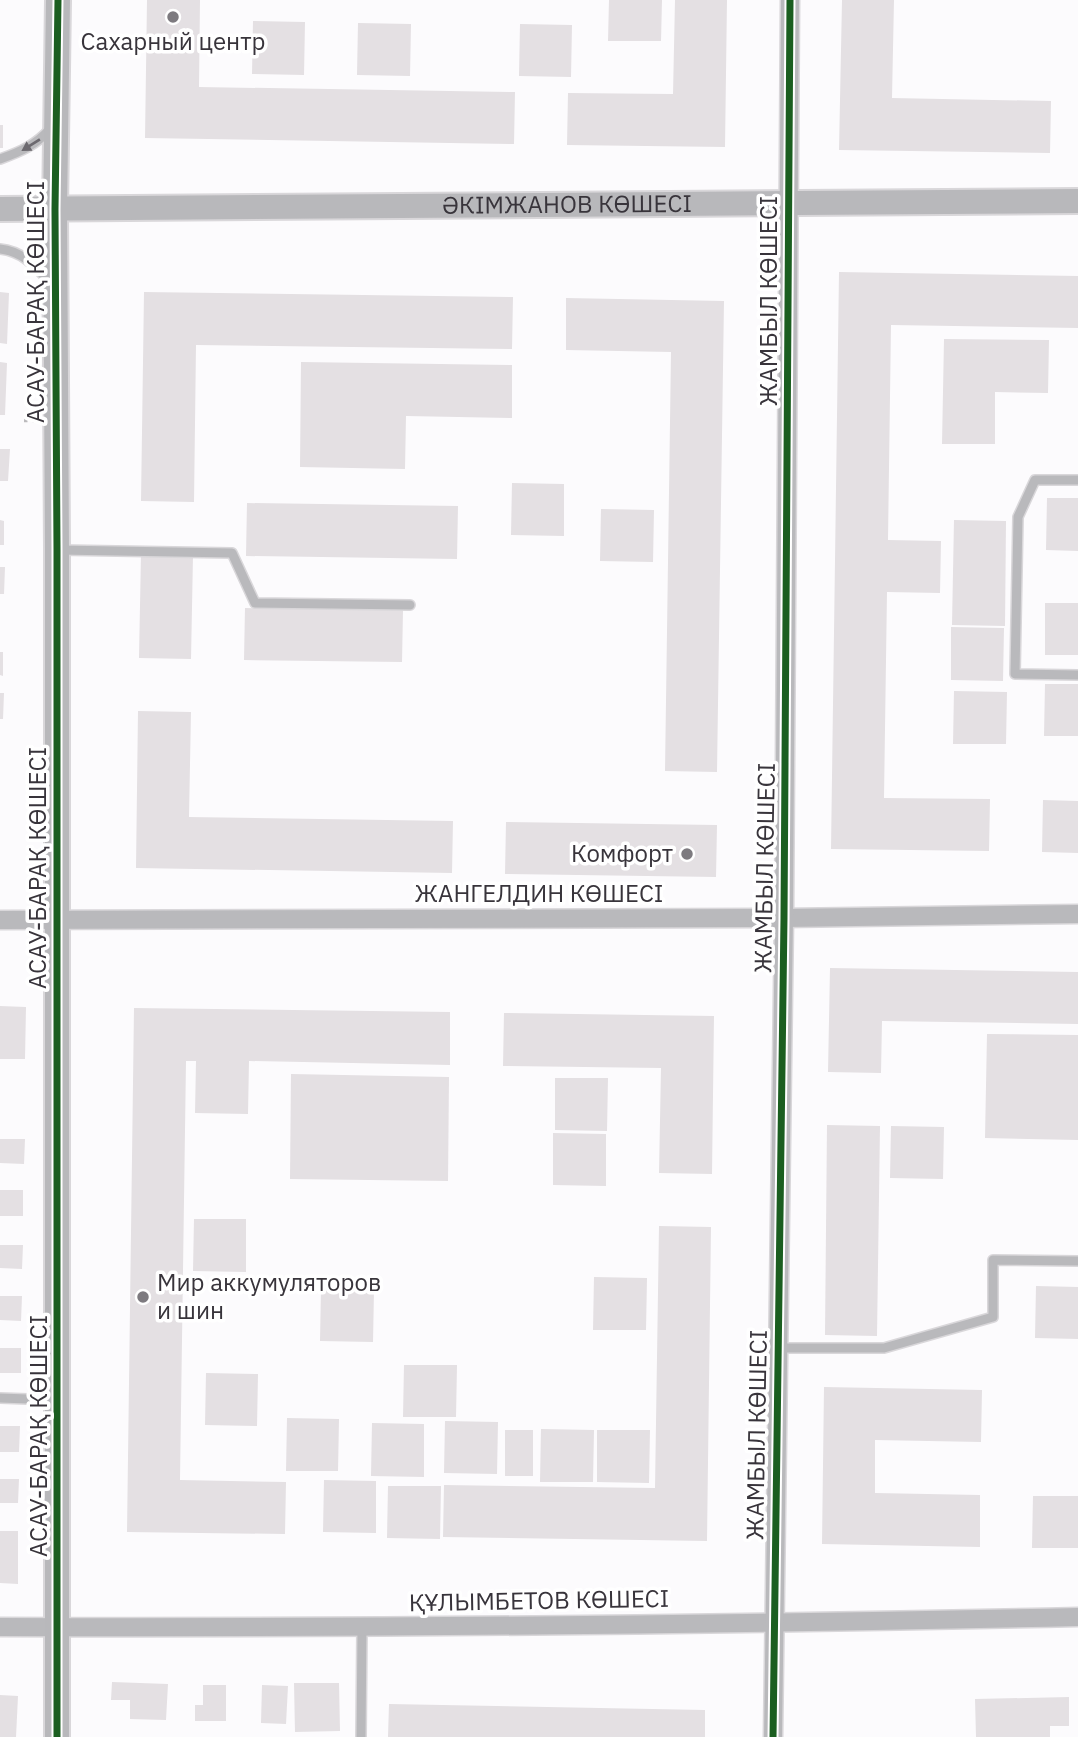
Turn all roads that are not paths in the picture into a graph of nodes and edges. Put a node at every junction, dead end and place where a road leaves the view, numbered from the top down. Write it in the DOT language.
graph roads {
  1 [pos="58,0"];
  2 [pos="790,0"];
  3 [pos="55,122"];
  4 [pos="0,159"];
  5 [pos="1078,201"];
  6 [pos="789,203"];
  7 [pos="0,209"];
  8 [pos="55,209"];
  9 [pos="0,249"];
  10 [pos="55,288"];
  11 [pos="1078,480"];
  12 [pos="57,550"];
  13 [pos="410,605"];
  14 [pos="1078,675"];
  15 [pos="1078,914"];
  16 [pos="784,918"];
  17 [pos="0,920"];
  18 [pos="57,920"];
  19 [pos="1078,1261"];
  20 [pos="777,1348"];
  21 [pos="0,1398"];
  22 [pos="58,1400"];
  23 [pos="1078,1616"];
  24 [pos="774,1624"];
  25 [pos="0,1627"];
  26 [pos="58,1627"];
  27 [pos="362,1628"];
  28 [pos="57,1737"];
  29 [pos="361,1737"];
  30 [pos="773,1737"];
  1 -- 3 [label="street, АСАУ-БАРАҚ КӨШЕСІ"];
  2 -- 6 [label="street, ЖАМБЫЛ КӨШЕСІ"];
  3 -- 4 [label="lane, one-way"];
  3 -- 8 [label="street, АСАУ-БАРАҚ КӨШЕСІ"];
  5 -- 6 [label="street, ӘКІМЖАНОВ КӨШЕСІ"];
  6 -- 8 [label="street, ӘКІМЖАНОВ КӨШЕСІ"];
  6 -- 16 [label="street, ЖАМБЫЛ КӨШЕСІ"];
  7 -- 8 [label="street, ӘКІМЖАНОВ КӨШЕСІ"];
  8 -- 10 [label="street, АСАУ-БАРАҚ КӨШЕСІ"];
  9 -- 10 [label="lane"];
  10 -- 12 [label="street, АСАУ-БАРАҚ КӨШЕСІ"];
  11 -- 14 [label="lane"];
  12 -- 13 [label="lane"];
  12 -- 18 [label="street, АСАУ-БАРАҚ КӨШЕСІ"];
  15 -- 16 [label="street, ЖАНГЕЛДИН КӨШЕСІ"];
  16 -- 18 [label="street, ЖАНГЕЛДИН КӨШЕСІ"];
  16 -- 20 [label="street, ЖАМБЫЛ КӨШЕСІ"];
  17 -- 18 [label="street, ЖАНГЕЛДИН КӨШЕСІ"];
  18 -- 22 [label="street, АСАУ-БАРАҚ КӨШЕСІ"];
  19 -- 20 [label="lane"];
  20 -- 24 [label="street, ЖАМБЫЛ КӨШЕСІ"];
  21 -- 22 [label="lane"];
  22 -- 26 [label="street, АСАУ-БАРАҚ КӨШЕСІ"];
  23 -- 24 [label="street, ҚҰЛЫМБЕТОВ КӨШЕСІ"];
  24 -- 27 [label="street, ҚҰЛЫМБЕТОВ КӨШЕСІ"];
  24 -- 30 [label="street, ЖАМБЫЛ КӨШЕСІ"];
  25 -- 26 [label="street, ҚҰЛЫМБЕТОВ КӨШЕСІ"];
  26 -- 27 [label="street, ҚҰЛЫМБЕТОВ КӨШЕСІ"];
  26 -- 28 [label="street, АСАУ-БАРАҚ КӨШЕСІ"];
  27 -- 29 [label="lane"];
}
